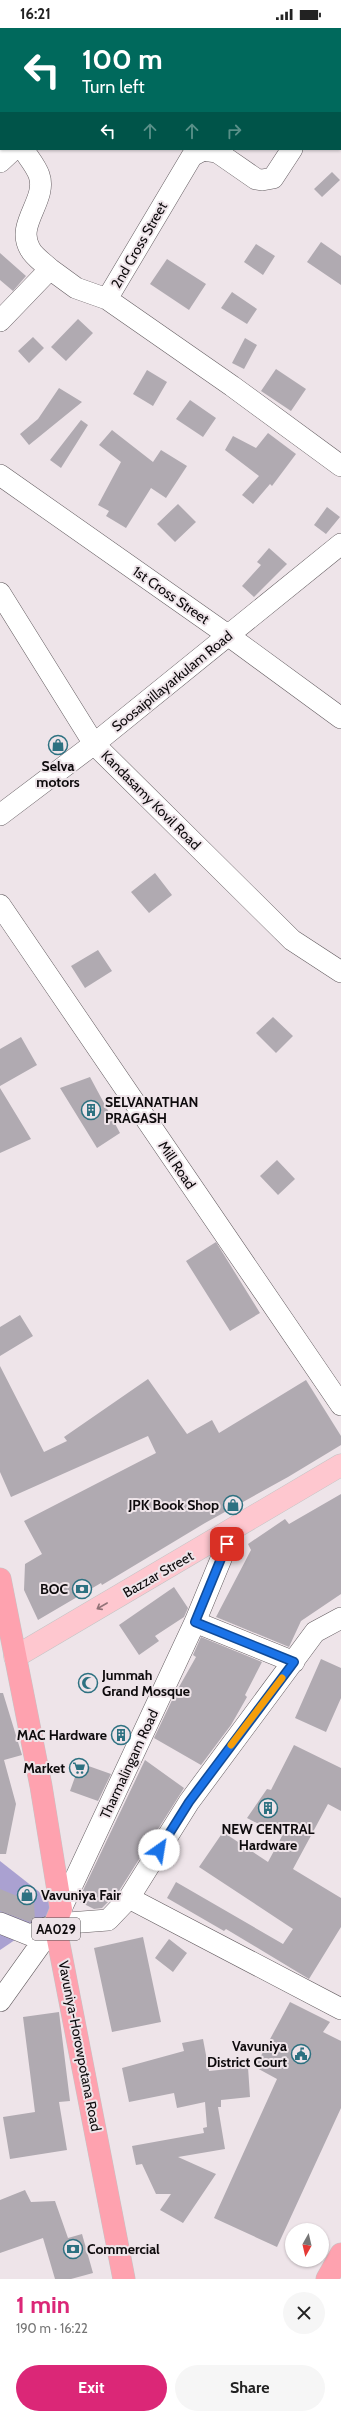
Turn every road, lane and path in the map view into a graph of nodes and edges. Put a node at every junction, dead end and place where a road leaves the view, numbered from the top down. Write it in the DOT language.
graph roads {
  1 [pos="13,150"];
  2 [pos="24,150"];
  3 [pos="203,150"];
  4 [pos="203,150"];
  5 [pos="291,150"];
  6 [pos="0,162"];
  7 [pos="50,269"];
  8 [pos="107,299"];
  9 [pos="0,321"];
  10 [pos="341,466"];
  11 [pos="0,474"];
  12 [pos="341,544"];
  13 [pos="0,593"];
  14 [pos="229,636"];
  15 [pos="341,718"];
  16 [pos="94,744"];
  17 [pos="0,815"];
  18 [pos="0,905"];
  19 [pos="341,972"];
  20 [pos="341,1405"];
  21 [pos="341,1465"];
  22 [pos="233,1530"];
  23 [pos="0,1579"];
  24 [pos="341,1618"];
  25 [pos="195,1622"];
  26 [pos="15,1657"];
  27 [pos="294,1662"];
  28 [pos="129,1898"];
  29 [pos="58,1917"];
  30 [pos="0,1923"];
  31 [pos="0,2000"];
  32 [pos="341,2009"];
  33 [pos="341,2254"];
  34 [pos="124,2279"];
  35 [pos="328,2279"];
  1 -- 6 [label="street"];
  2 -- 7 [label="street"];
  3 -- 8 [label="street, 2nd Cross Street"];
  4 -- 5 [label="street, 2nd Cross Street"];
  7 -- 8 [label="street"];
  7 -- 9 [label="street"];
  8 -- 10 [label="street, 2nd Cross Street"];
  11 -- 14 [label="street, 1st Cross Street"];
  12 -- 14 [label="street, Soosaipillayarkulam Road"];
  13 -- 16 [label="street, Kandasamy Kovil Road"];
  14 -- 15 [label="street, 1st Cross Street"];
  14 -- 16 [label="street, Soosaipillayarkulam Road"];
  16 -- 17 [label="street, Soosaipillayarkulam Road"];
  16 -- 19 [label="street, Kandasamy Kovil Road"];
  18 -- 20 [label="street, Mill Road"];
  21 -- 22 [label="main road, Bazzar Street"];
  22 -- 25 [label="street, Tharmalingam Road"];
  22 -- 26 [label="main road, Bazzar Street, one-way"];
  23 -- 26 [label="highway, Vavuniya-Horowpotana Road / AA029"];
  24 -- 27 [label="street"];
  25 -- 27 [label="street"];
  25 -- 29 [label="street, Tharmalingam Road"];
  26 -- 29 [label="highway, Vavuniya-Horowpotana Road / AA029"];
  27 -- 28 [label="street"];
  28 -- 29 [label="street"];
  28 -- 32 [label="street"];
  29 -- 30 [label="street"];
  29 -- 31 [label="street, Tharmalingam Road"];
  29 -- 34 [label="highway, Vavuniya-Horowpotana Road / AA029"];
  33 -- 35 [label="highway"];
}
